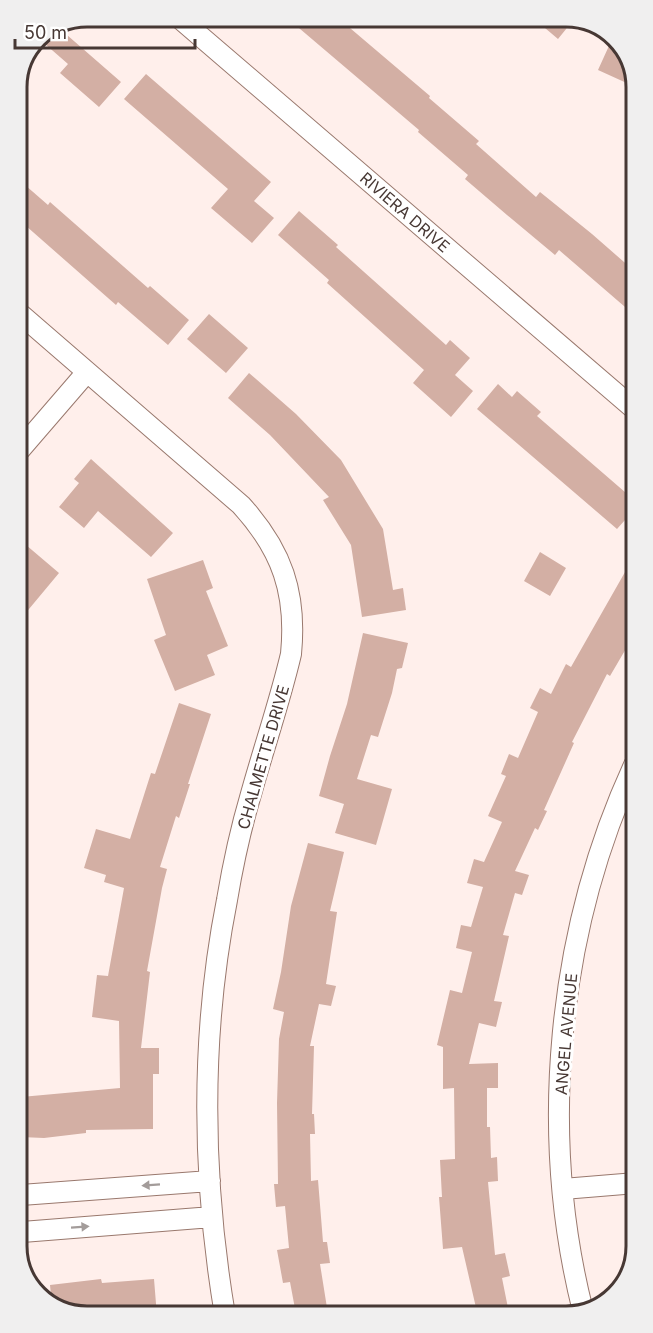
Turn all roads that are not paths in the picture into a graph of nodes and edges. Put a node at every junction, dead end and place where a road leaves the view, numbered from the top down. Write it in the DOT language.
graph roads {
  1 [pos="192,27"];
  2 [pos="27,320"];
  3 [pos="87,372"];
  4 [pos="626,402"];
  5 [pos="27,442"];
  6 [pos="626,786"];
  7 [pos="210,1181"];
  8 [pos="626,1184"];
  9 [pos="563,1189"];
  10 [pos="27,1195"];
  11 [pos="212,1217"];
  12 [pos="27,1232"];
  13 [pos="581,1304"];
  14 [pos="224,1306"];
  1 -- 4 [label="street, RIVIERA DRIVE"];
  2 -- 3 [label="street, CHALMETTE DRIVE"];
  3 -- 5 [label="street"];
  3 -- 7 [label="street, CHALMETTE DRIVE"];
  6 -- 9 [label="street, ANGEL AVENUE"];
  7 -- 10 [label="street, one-way"];
  7 -- 11 [label="street, CHALMETTE DRIVE"];
  8 -- 9 [label="street"];
  9 -- 13 [label="street, ANGEL AVENUE"];
  12 -- 11 [label="street, one-way"];
  11 -- 14 [label="street, CHALMETTE DRIVE"];
}
